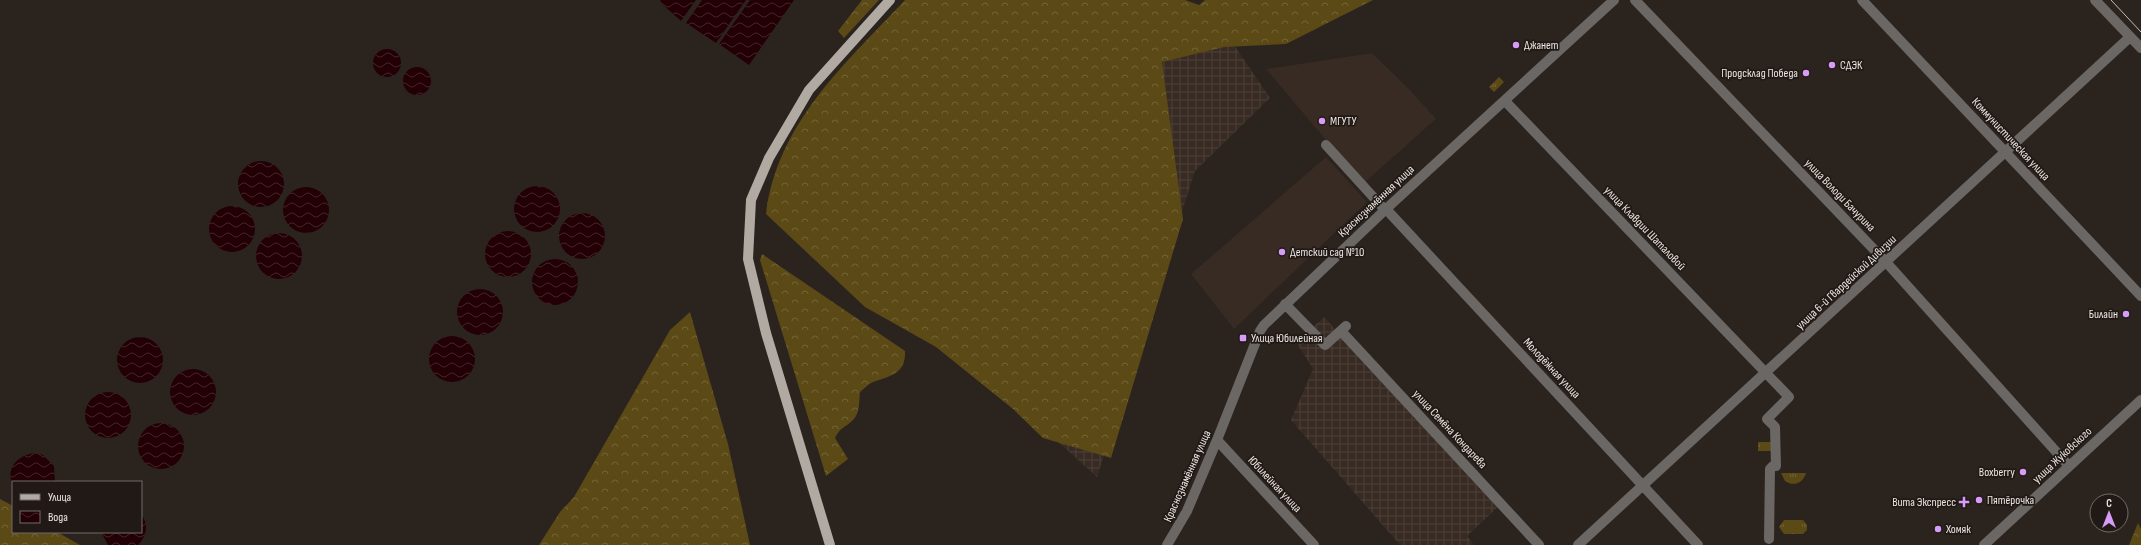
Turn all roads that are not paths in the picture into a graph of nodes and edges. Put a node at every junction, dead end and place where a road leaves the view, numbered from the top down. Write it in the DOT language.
graph roads {
  1 [pos="890,0"];
  2 [pos="1614,0"];
  3 [pos="1635,0"];
  4 [pos="1862,0"];
  5 [pos="2095,0"];
  6 [pos="2130,37"];
  7 [pos="2141,48"];
  8 [pos="1505,100"];
  9 [pos="1326,145"];
  10 [pos="2004,152"];
  11 [pos="1386,209"];
  12 [pos="1886,262"];
  13 [pos="2141,296"];
  14 [pos="1285,304"];
  15 [pos="1767,374"];
  16 [pos="2141,400"];
  17 [pos="1217,440"];
  18 [pos="2069,466"];
  19 [pos="1643,486"];
  20 [pos="1769,539"];
  21 [pos="830,545"];
  22 [pos="1167,545"];
  23 [pos="1314,545"];
  24 [pos="1540,545"];
  25 [pos="1578,545"];
  26 [pos="1698,545"];
  27 [pos="1984,545"];
  1 -- 21 [label="main road"];
  2 -- 8 [label="street, Краснознамённая улица"];
  3 -- 12 [label="street, улица Володи Бачурина"];
  4 -- 10 [label="street, Коммунистическая улица"];
  5 -- 6 [label="street"];
  6 -- 7 [label="street"];
  6 -- 10 [label="street, улица 6-й Гвардейской Дивизии"];
  8 -- 11 [label="street, Краснознамённая улица"];
  8 -- 15 [label="street, улица Клавдии Шаталовой"];
  9 -- 11 [label="street, Молодёжная улица"];
  10 -- 12 [label="street, улица 6-й Гвардейской Дивизии"];
  10 -- 13 [label="street, Коммунистическая улица"];
  11 -- 14 [label="street, Краснознамённая улица"];
  11 -- 19 [label="street, Молодёжная улица"];
  12 -- 15 [label="street, улица 6-й Гвардейской Дивизии"];
  12 -- 18 [label="street, улица Володи Бачурина"];
  14 -- 17 [label="street, Краснознамённая улица"];
  14 -- 24 [label="street, улица Семёна Кондарева"];
  15 -- 19 [label="street, улица 6-й Гвардейской Дивизии"];
  15 -- 20 [label="street, улица Клавдии Шаталовой"];
  16 -- 18 [label="street, улица Жуковского"];
  17 -- 22 [label="street, Краснознамённая улица"];
  17 -- 23 [label="street, Юбилейная улица"];
  18 -- 27 [label="street, улица Жуковского"];
  19 -- 25 [label="street, улица 6-й Гвардейской Дивизии"];
  19 -- 26 [label="street, Молодёжная улица"];
}
